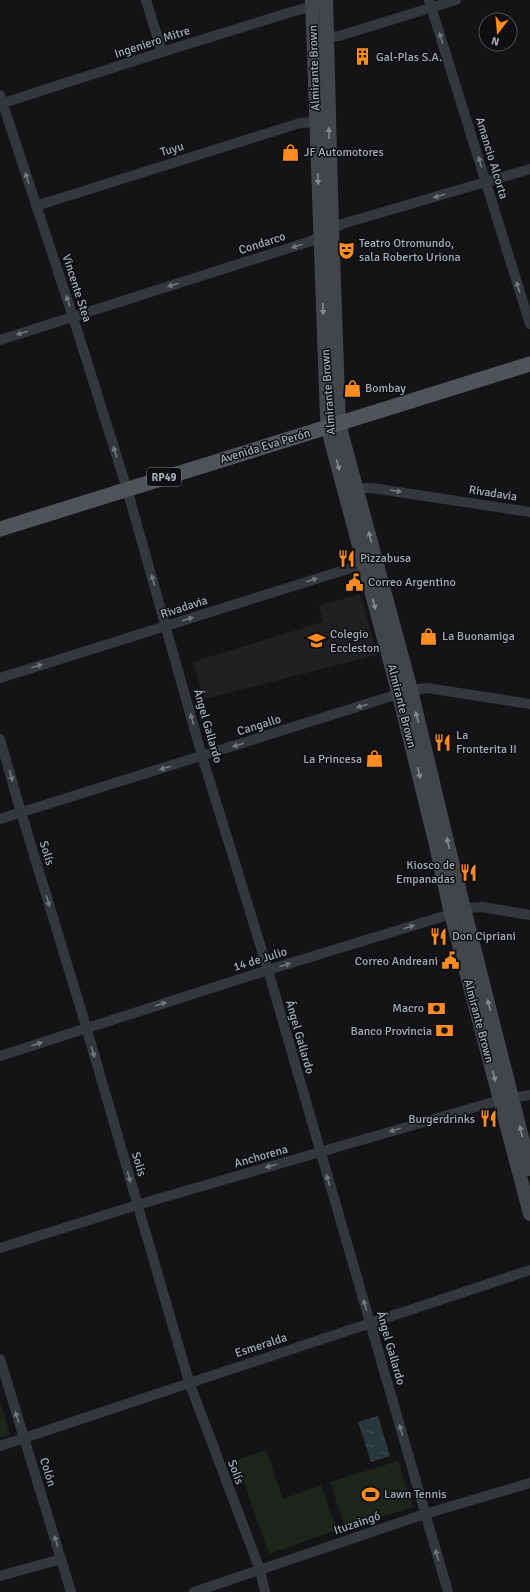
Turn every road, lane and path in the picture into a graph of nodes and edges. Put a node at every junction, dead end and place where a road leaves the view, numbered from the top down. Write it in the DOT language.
graph roads {
  1 [pos="146,0"];
  2 [pos="326,0"];
  3 [pos="456,0"];
  4 [pos="312,4"];
  5 [pos="430,4"];
  6 [pos="326,37"];
  7 [pos="162,52"];
  8 [pos="1,101"];
  9 [pos="316,122"];
  10 [pos="530,169"];
  11 [pos="486,183"];
  12 [pos="36,206"];
  13 [pos="326,233"];
  14 [pos="73,317"];
  15 [pos="530,324"];
  16 [pos="0,340"];
  17 [pos="530,364"];
  18 [pos="334,425"];
  19 [pos="357,488"];
  20 [pos="127,489"];
  21 [pos="530,512"];
  22 [pos="0,529"];
  23 [pos="370,562"];
  24 [pos="166,626"];
  25 [pos="0,678"];
  26 [pos="405,692"];
  27 [pos="530,704"];
  28 [pos="0,739"];
  29 [pos="202,756"];
  30 [pos="21,812"];
  31 [pos="0,819"];
  32 [pos="458,911"];
  33 [pos="530,915"];
  34 [pos="268,970"];
  35 [pos="86,1028"];
  36 [pos="0,1056"];
  37 [pos="530,1095"];
  38 [pos="506,1099"];
  39 [pos="320,1152"];
  40 [pos="530,1166"];
  41 [pos="137,1205"];
  42 [pos="530,1214"];
  43 [pos="0,1248"];
  44 [pos="530,1270"];
  45 [pos="370,1323"];
  46 [pos="0,1359"];
  47 [pos="189,1382"];
  48 [pos="24,1439"];
  49 [pos="0,1446"];
  50 [pos="530,1483"];
  51 [pos="425,1514"];
  52 [pos="61,1559"];
  53 [pos="260,1570"];
  54 [pos="0,1576"];
  55 [pos="71,1592"];
  56 [pos="194,1592"];
  57 [pos="265,1592"];
  58 [pos="448,1592"];
  1 -- 7 [label="street"];
  2 -- 6 [label="main road, Almirante Brown"];
  3 -- 5 [label="street"];
  4 -- 7 [label="street, Ingeniero Mitre"];
  4 -- 9 [label="main road, Almirante Brown"];
  5 -- 6 [label="street"];
  11 -- 5 [label="street, Amancio Alcorta, one-way"];
  13 -- 6 [label="main road, Almirante Brown, one-way"];
  7 -- 8 [label="street, Ingeniero Mitre"];
  12 -- 8 [label="street, Vincente Stea, one-way"];
  9 -- 12 [label="street, Tuyu"];
  9 -- 13 [label="main road, Almirante Brown, one-way"];
  10 -- 11 [label="street, Condarco"];
  11 -- 13 [label="street, Condarco, one-way"];
  15 -- 11 [label="street, Amancio Alcorta, one-way"];
  14 -- 12 [label="street, Vincente Stea, one-way"];
  13 -- 14 [label="street, Condarco, one-way"];
  13 -- 18 [label="main road, Almirante Brown"];
  14 -- 16 [label="street, Condarco, one-way"];
  20 -- 14 [label="street, Vincente Stea, one-way"];
  17 -- 18 [label="main road, Avenida Eva Perón / RP49"];
  18 -- 19 [label="main road, Almirante Brown"];
  18 -- 20 [label="main road, Avenida Eva Perón / RP49"];
  18 -- 23 [label="main road, Almirante Brown, one-way"];
  19 -- 21 [label="street, Rivadavia, one-way"];
  23 -- 19 [label="main road, Almirante Brown, one-way"];
  20 -- 22 [label="main road, Avenida Eva Perón / RP49"];
  24 -- 20 [label="street, Ángel Gallardo, one-way"];
  24 -- 23 [label="street, Rivadavia, one-way"];
  23 -- 26 [label="main road, Almirante Brown"];
  25 -- 24 [label="street, Rivadavia, one-way"];
  29 -- 24 [label="street, Ángel Gallardo, one-way"];
  26 -- 27 [label="street, Cangallo"];
  26 -- 29 [label="street, Cangallo, one-way"];
  26 -- 32 [label="main road, Almirante Brown"];
  28 -- 30 [label="street, Solís, one-way"];
  29 -- 30 [label="street, Cangallo, one-way"];
  29 -- 34 [label="street, Ángel Gallardo"];
  30 -- 31 [label="street, Cangallo"];
  30 -- 35 [label="street, Solís, one-way"];
  32 -- 33 [label="street, 14 de Julio"];
  34 -- 32 [label="street, 14 de Julio, one-way"];
  32 -- 38 [label="main road, Almirante Brown"];
  35 -- 34 [label="street, 14 de Julio, one-way"];
  34 -- 39 [label="street, Ángel Gallardo"];
  36 -- 35 [label="street, 14 de Julio, one-way"];
  35 -- 41 [label="street, Solís, one-way"];
  37 -- 38 [label="street, Anchorena"];
  38 -- 39 [label="street, Anchorena, one-way"];
  40 -- 38 [label="main road, Almirante Brown, one-way"];
  38 -- 42 [label="main road, Almirante Brown"];
  39 -- 41 [label="street, Anchorena, one-way"];
  45 -- 39 [label="street, Ángel Gallardo, one-way"];
  41 -- 43 [label="street, Anchorena"];
  41 -- 47 [label="street, Solís"];
  44 -- 45 [label="street, Esmeralda"];
  45 -- 47 [label="street, Esmeralda"];
  51 -- 45 [label="street, Ángel Gallardo, one-way"];
  48 -- 46 [label="street, Colón, one-way"];
  47 -- 48 [label="street, Esmeralda"];
  47 -- 53 [label="street, Solís"];
  48 -- 49 [label="street, Esmeralda"];
  52 -- 48 [label="street, Colón, one-way"];
  50 -- 51 [label="street, Ituzaingó"];
  51 -- 53 [label="street, Ituzaingó"];
  58 -- 51 [label="street, Ángel Gallardo, one-way"];
  52 -- 54 [label="street"];
  52 -- 55 [label="street, Colón"];
  53 -- 56 [label="street, Ituzaingó"];
  53 -- 57 [label="street, Solís"];
}
